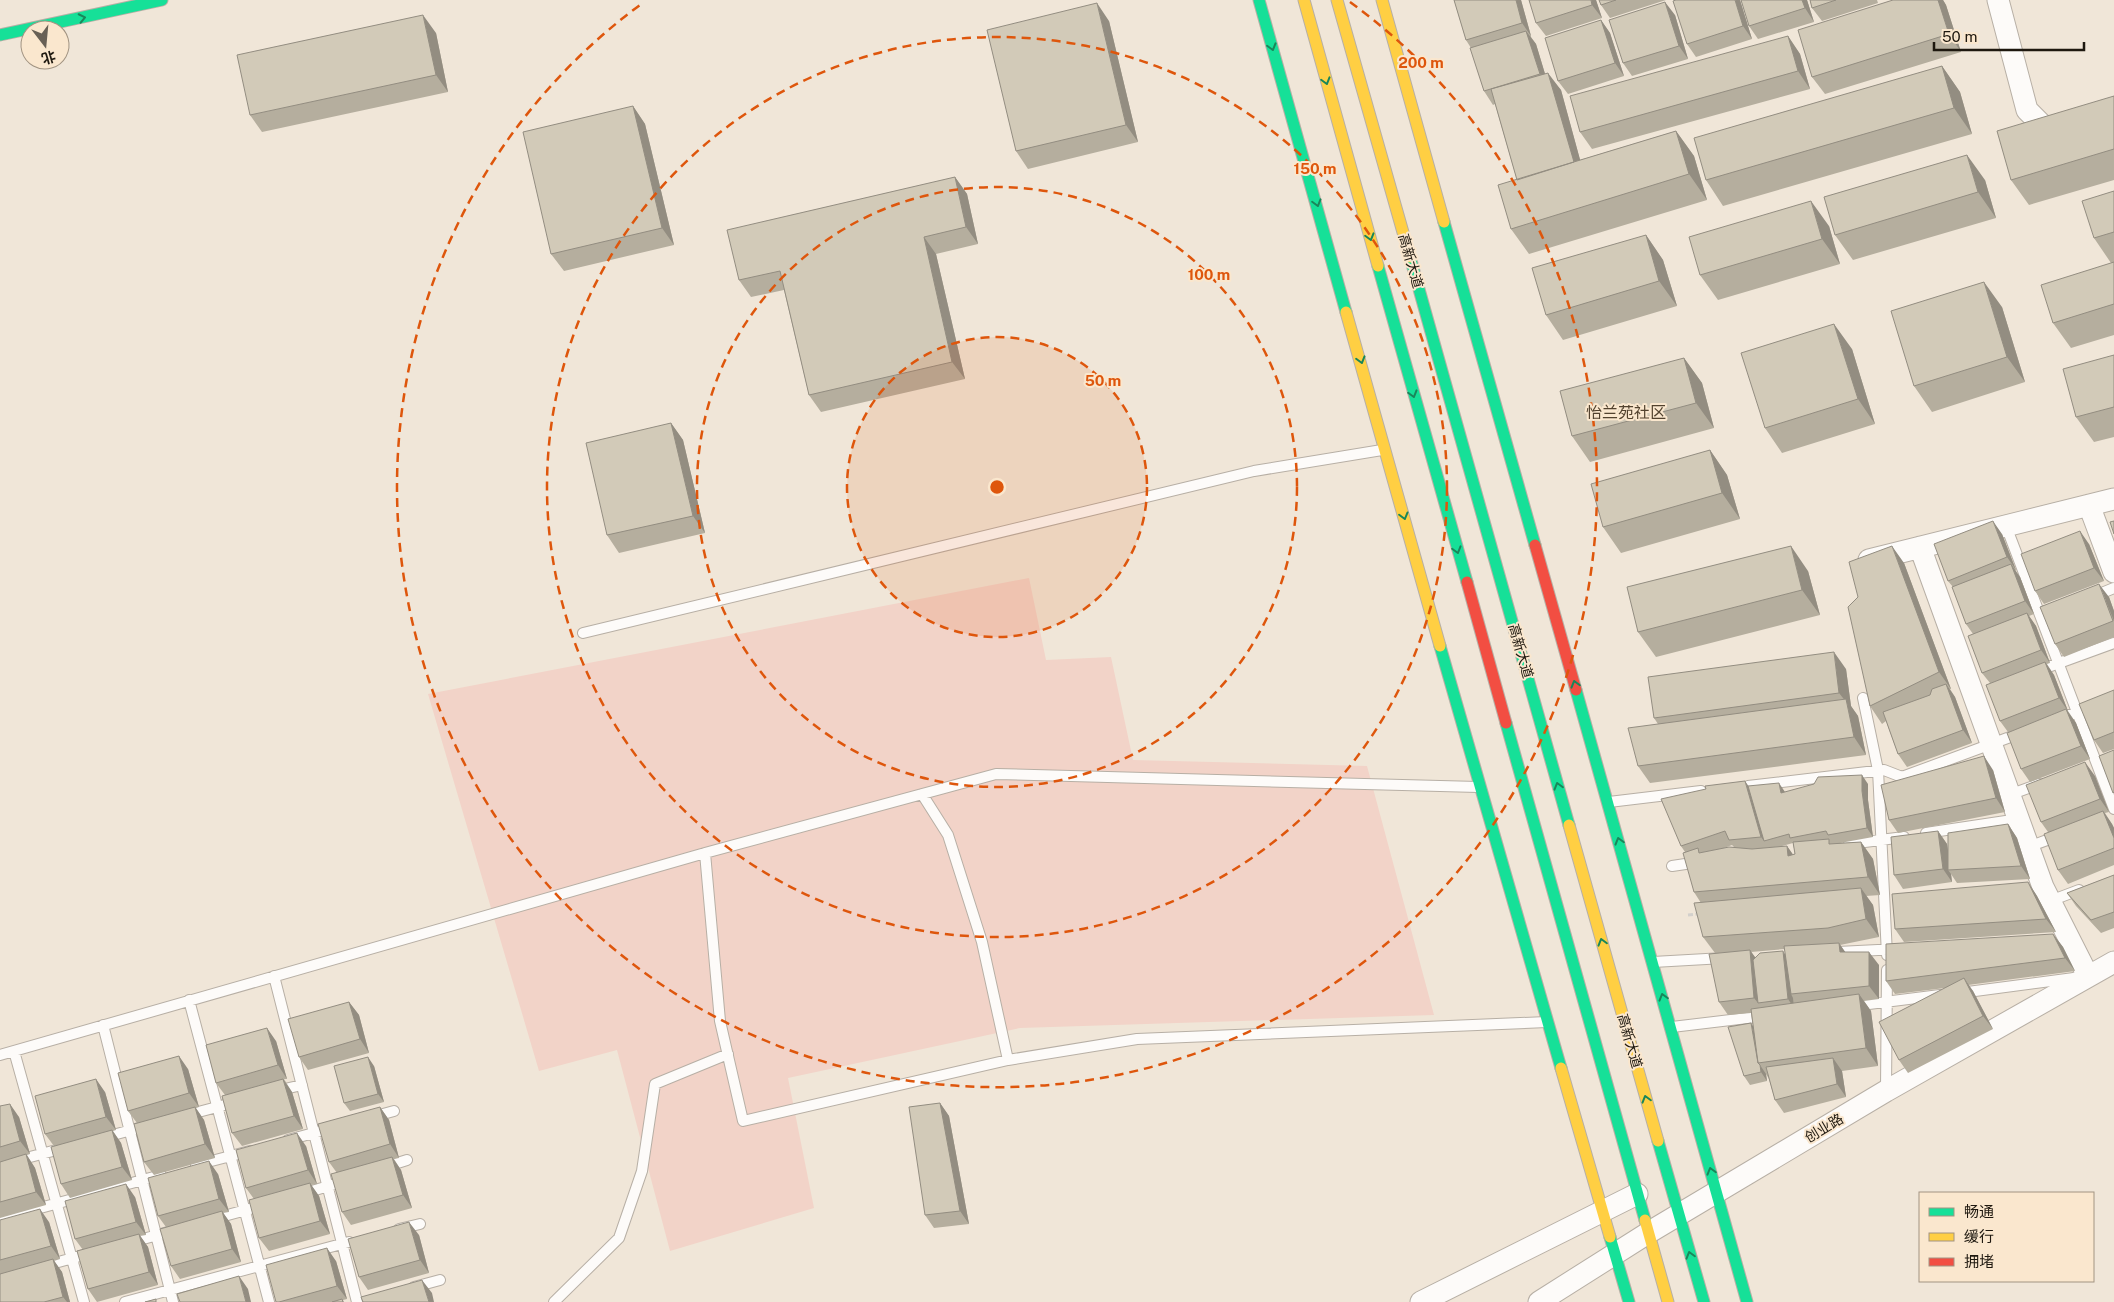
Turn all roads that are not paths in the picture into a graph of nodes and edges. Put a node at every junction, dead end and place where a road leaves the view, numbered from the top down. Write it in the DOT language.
graph roads {
  1 [pos="162,0"];
  2 [pos="1259,0"];
  3 [pos="1304,0"];
  4 [pos="1337,0"];
  5 [pos="1382,0"];
  6 [pos="1998,0"];
  7 [pos="0,35"];
  8 [pos="2076,134"];
  9 [pos="1386,449"];
  10 [pos="2114,499"];
  11 [pos="2089,505"];
  12 [pos="2006,526"];
  13 [pos="1920,547"];
  14 [pos="1860,562"];
  15 [pos="2114,572"];
  16 [pos="2114,588"];
  17 [pos="2078,602"];
  18 [pos="583,634"];
  19 [pos="2114,643"];
  20 [pos="2058,663"];
  21 [pos="2024,676"];
  22 [pos="1863,698"];
  23 [pos="2114,699"];
  24 [pos="2077,712"];
  25 [pos="2051,722"];
  26 [pos="2034,728"];
  27 [pos="1991,744"];
  28 [pos="1878,770"];
  29 [pos="2053,779"];
  30 [pos="1479,787"];
  31 [pos="1734,788"];
  32 [pos="1714,790"];
  33 [pos="922,794"];
  34 [pos="2009,795"];
  35 [pos="1608,802"];
  36 [pos="2114,809"];
  37 [pos="2019,819"];
  38 [pos="2071,831"];
  39 [pos="1881,840"];
  40 [pos="1834,846"];
  41 [pos="2028,847"];
  42 [pos="705,853"];
  43 [pos="1710,861"];
  44 [pos="1672,866"];
  45 [pos="2086,887"];
  46 [pos="2042,892"];
  47 [pos="1906,949"];
  48 [pos="1886,950"];
  49 [pos="1828,953"];
  50 [pos="1730,958"];
  51 [pos="1652,962"];
  52 [pos="2114,962"];
  53 [pos="274,976"];
  54 [pos="2088,976"];
  55 [pos="189,1000"];
  56 [pos="1888,1002"];
  57 [pos="1838,1008"];
  58 [pos="1779,1014"];
  59 [pos="1548,1022"];
  60 [pos="103,1025"];
  61 [pos="1671,1027"];
  62 [pos="14,1051"];
  63 [pos="728,1054"];
  64 [pos="0,1055"];
  65 [pos="1008,1060"];
  66 [pos="302,1085"];
  67 [pos="1886,1091"];
  68 [pos="264,1095"];
  69 [pos="246,1100"];
  70 [pos="218,1107"];
  71 [pos="394,1111"];
  72 [pos="174,1119"];
  73 [pos="359,1121"];
  74 [pos="156,1124"];
  75 [pos="341,1126"];
  76 [pos="130,1130"];
  77 [pos="314,1133"];
  78 [pos="95,1140"];
  79 [pos="277,1143"];
  80 [pos="78,1144"];
  81 [pos="258,1148"];
  82 [pos="43,1154"];
  83 [pos="230,1156"];
  84 [pos="407,1160"];
  85 [pos="0,1165"];
  86 [pos="186,1168"];
  87 [pos="371,1172"];
  88 [pos="169,1173"];
  89 [pos="354,1178"];
  90 [pos="142,1180"];
  91 [pos="328,1186"];
  92 [pos="1717,1192"];
  93 [pos="1637,1194"];
  94 [pos="291,1197"];
  95 [pos="272,1202"];
  96 [pos="56,1204"];
  97 [pos="245,1210"];
  98 [pos="1602,1211"];
  99 [pos="1679,1215"];
  100 [pos="0,1219"];
  101 [pos="200,1223"];
  102 [pos="420,1224"];
  103 [pos="182,1228"];
  104 [pos="390,1231"];
  105 [pos="1648,1233"];
  106 [pos="156,1235"];
  107 [pos="362,1239"];
  108 [pos="342,1244"];
  109 [pos="118,1246"];
  110 [pos="100,1251"];
  111 [pos="1615,1254"];
  112 [pos="71,1258"];
  113 [pos="259,1266"];
  114 [pos="36,1268"];
  115 [pos="440,1280"];
  116 [pos="170,1290"];
  117 [pos="404,1290"];
  118 [pos="362,1301"];
  119 [pos="84,1302"];
  120 [pos="125,1302"];
  121 [pos="173,1302"];
  122 [pos="269,1302"];
  123 [pos="554,1302"];
  124 [pos="1422,1302"];
  125 [pos="1539,1302"];
  126 [pos="1628,1302"];
  127 [pos="1668,1302"];
  128 [pos="1704,1302"];
  129 [pos="1747,1302"];
  7 -- 1 [label="main road, one-way"];
  2 -- 9 [label="main road, one-way"];
  3 -- 93 [label="main road, one-way"];
  99 -- 4 [label="main road, 高新大道, one-way"];
  35 -- 5 [label="main road, one-way"];
  6 -- 8 [label="street"];
  9 -- 18 [label="lane"];
  9 -- 30 [label="main road, one-way"];
  10 -- 11 [label="street"];
  11 -- 12 [label="street"];
  11 -- 15 [label="street"];
  12 -- 13 [label="street"];
  12 -- 20 [label="lane"];
  13 -- 14 [label="street"];
  13 -- 27 [label="street"];
  16 -- 17 [label="lane"];
  19 -- 20 [label="lane"];
  20 -- 21 [label="lane"];
  20 -- 24 [label="lane"];
  22 -- 28 [label="lane"];
  23 -- 24 [label="lane"];
  24 -- 25 [label="lane"];
  24 -- 36 [label="lane"];
  26 -- 27 [label="lane"];
  27 -- 28 [label="lane"];
  27 -- 34 [label="street"];
  28 -- 31 [label="lane"];
  28 -- 39 [label="lane"];
  29 -- 34 [label="lane"];
  30 -- 33 [label="lane"];
  30 -- 59 [label="main road"];
  32 -- 35 [label="lane"];
  33 -- 42 [label="lane"];
  33 -- 65 [label="lane"];
  34 -- 37 [label="street"];
  51 -- 35 [label="main road, one-way"];
  37 -- 39 [label="lane"];
  37 -- 41 [label="street"];
  38 -- 41 [label="lane"];
  39 -- 40 [label="lane"];
  39 -- 48 [label="lane"];
  41 -- 46 [label="street"];
  42 -- 53 [label="lane"];
  42 -- 63 [label="lane"];
  43 -- 44 [label="lane"];
  45 -- 46 [label="lane"];
  46 -- 54 [label="street"];
  47 -- 48 [label="lane"];
  48 -- 49 [label="lane"];
  48 -- 56 [label="lane"];
  50 -- 51 [label="lane"];
  61 -- 51 [label="main road, one-way"];
  52 -- 54 [label="street, 创业路"];
  53 -- 55 [label="lane"];
  53 -- 66 [label="lane"];
  54 -- 56 [label="lane"];
  54 -- 67 [label="street, 创业路"];
  55 -- 60 [label="lane"];
  55 -- 70 [label="lane"];
  56 -- 57 [label="lane"];
  56 -- 67 [label="lane"];
  58 -- 61 [label="lane"];
  59 -- 65 [label="lane"];
  59 -- 98 [label="main road"];
  60 -- 62 [label="lane"];
  60 -- 76 [label="lane"];
  92 -- 61 [label="main road, one-way"];
  62 -- 64 [label="lane"];
  62 -- 82 [label="lane"];
  63 -- 65 [label="lane"];
  63 -- 123 [label="lane"];
  66 -- 68 [label="lane"];
  66 -- 77 [label="lane"];
  67 -- 92 [label="street, 创业路"];
  69 -- 70 [label="lane"];
  70 -- 72 [label="lane"];
  70 -- 83 [label="lane"];
  71 -- 73 [label="lane"];
  74 -- 76 [label="lane"];
  75 -- 77 [label="lane"];
  76 -- 78 [label="lane"];
  76 -- 90 [label="lane"];
  77 -- 79 [label="lane"];
  77 -- 91 [label="lane"];
  80 -- 82 [label="lane"];
  81 -- 83 [label="lane"];
  82 -- 85 [label="lane"];
  82 -- 96 [label="lane"];
  83 -- 86 [label="lane"];
  83 -- 97 [label="lane"];
  84 -- 87 [label="lane"];
  88 -- 90 [label="lane"];
  89 -- 91 [label="lane"];
  90 -- 96 [label="lane"];
  90 -- 106 [label="lane"];
  91 -- 94 [label="lane"];
  91 -- 108 [label="lane"];
  92 -- 99 [label="street, 创业路"];
  92 -- 129 [label="main road"];
  93 -- 98 [label="street"];
  93 -- 105 [label="main road"];
  95 -- 97 [label="lane"];
  96 -- 100 [label="lane"];
  96 -- 112 [label="lane"];
  97 -- 101 [label="lane"];
  97 -- 113 [label="lane"];
  98 -- 111 [label="main road"];
  98 -- 124 [label="street"];
  99 -- 105 [label="street, 创业路"];
  128 -- 99 [label="main road, 高新大道, one-way"];
  102 -- 104 [label="lane"];
  103 -- 106 [label="lane"];
  105 -- 111 [label="street, 创业路"];
  105 -- 127 [label="main road"];
  106 -- 109 [label="lane"];
  106 -- 116 [label="lane"];
  107 -- 108 [label="lane"];
  108 -- 113 [label="lane"];
  108 -- 118 [label="lane"];
  110 -- 112 [label="lane"];
  111 -- 125 [label="street, 创业路"];
  111 -- 126 [label="main road"];
  112 -- 114 [label="lane"];
  112 -- 119 [label="lane"];
  113 -- 116 [label="lane"];
  113 -- 122 [label="lane"];
  115 -- 117 [label="lane"];
  116 -- 120 [label="lane"];
  116 -- 121 [label="lane"];
}
